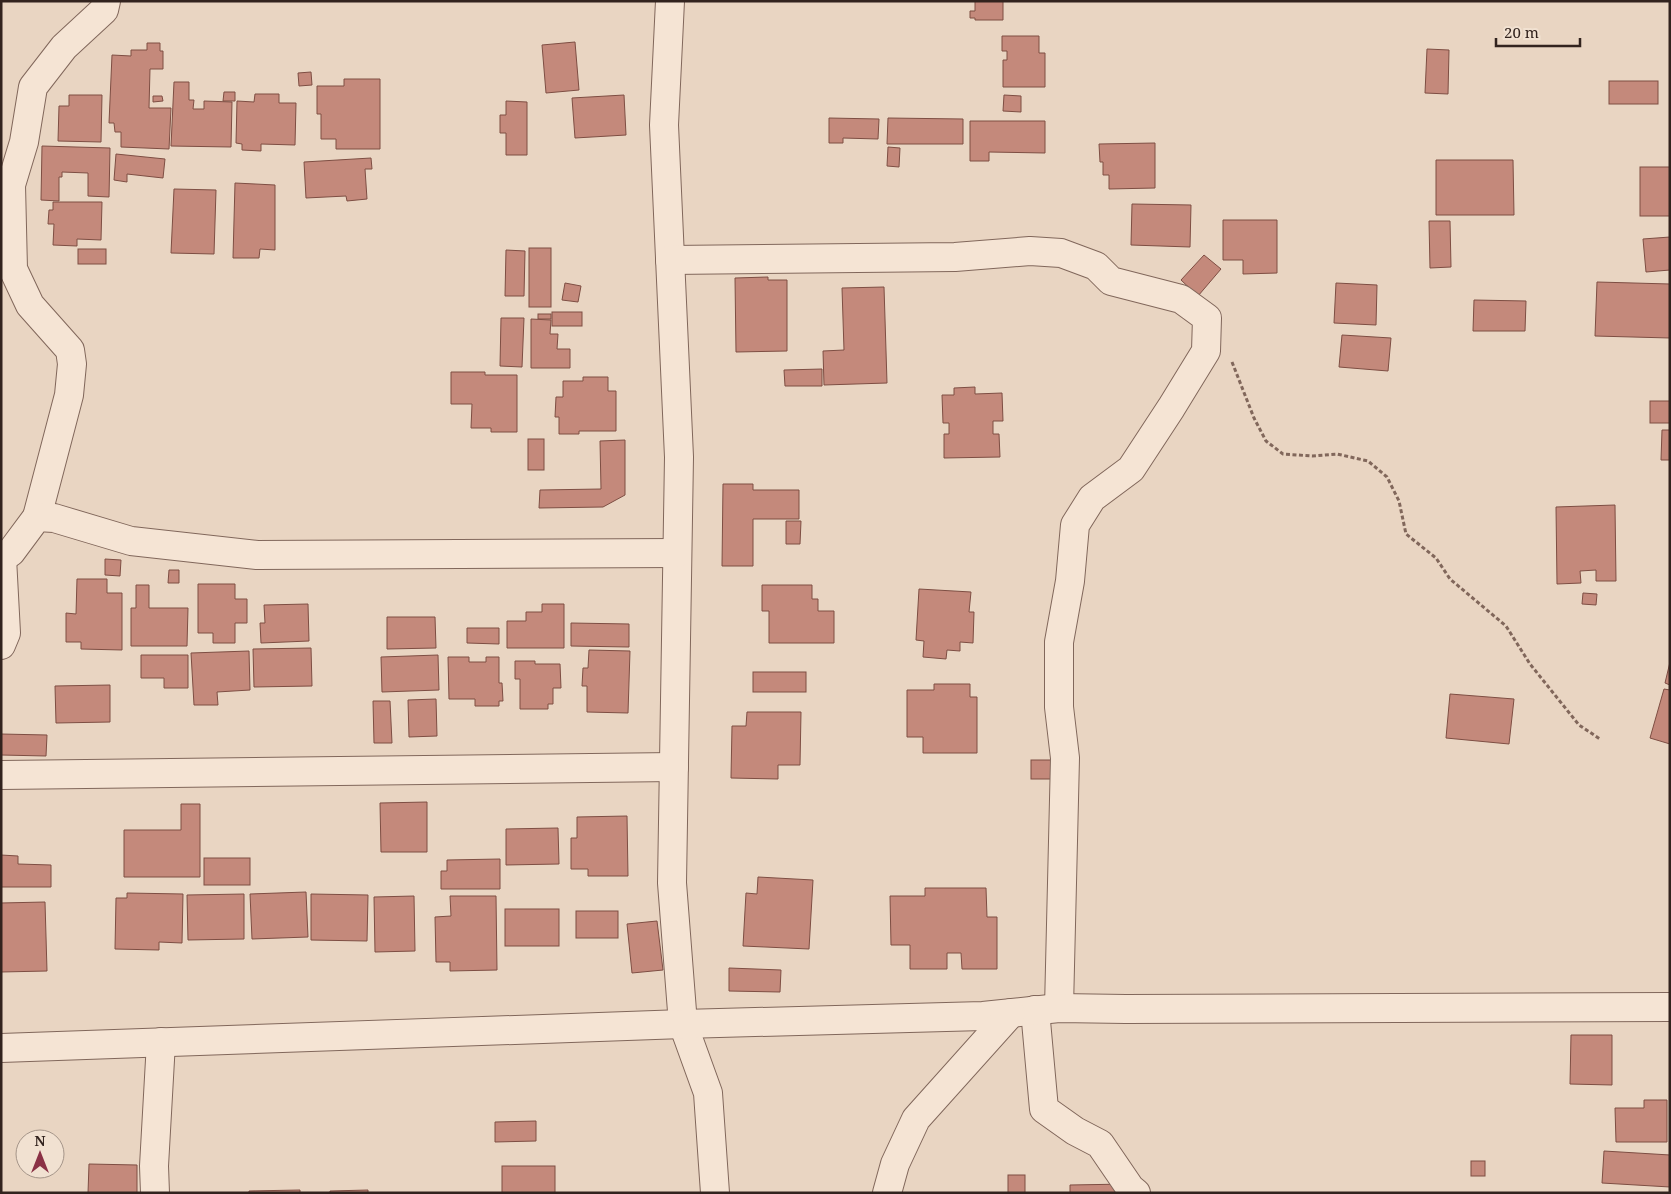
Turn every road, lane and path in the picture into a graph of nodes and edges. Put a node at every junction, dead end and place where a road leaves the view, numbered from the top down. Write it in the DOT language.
graph roads {
  1 [pos="106,1"];
  2 [pos="670,1"];
  3 [pos="670,260"];
  4 [pos="1230,358"];
  5 [pos="37,517"];
  6 [pos="678,554"];
  7 [pos="2,558"];
  8 [pos="1,645"];
  9 [pos="1600,739"];
  10 [pos="674,767"];
  11 [pos="1,775"];
  12 [pos="1670,1007"];
  13 [pos="1035,1010"];
  14 [pos="684,1024"];
  15 [pos="161,1042"];
  16 [pos="1,1048"];
  17 [pos="155,1193"];
  18 [pos="716,1193"];
  19 [pos="888,1193"];
  20 [pos="1136,1193"];
  1 -- 5 [label="street"];
  2 -- 3 [label="street"];
  3 -- 6 [label="street"];
  3 -- 13 [label="street"];
  4 -- 9 [label="path"];
  5 -- 6 [label="street"];
  5 -- 7 [label="street"];
  6 -- 10 [label="street"];
  7 -- 8 [label="street"];
  10 -- 11 [label="street"];
  10 -- 14 [label="street"];
  12 -- 13 [label="street"];
  13 -- 14 [label="street"];
  13 -- 19 [label="street"];
  13 -- 20 [label="street"];
  14 -- 15 [label="street"];
  14 -- 18 [label="street"];
  15 -- 16 [label="street"];
  15 -- 17 [label="street"];
}
